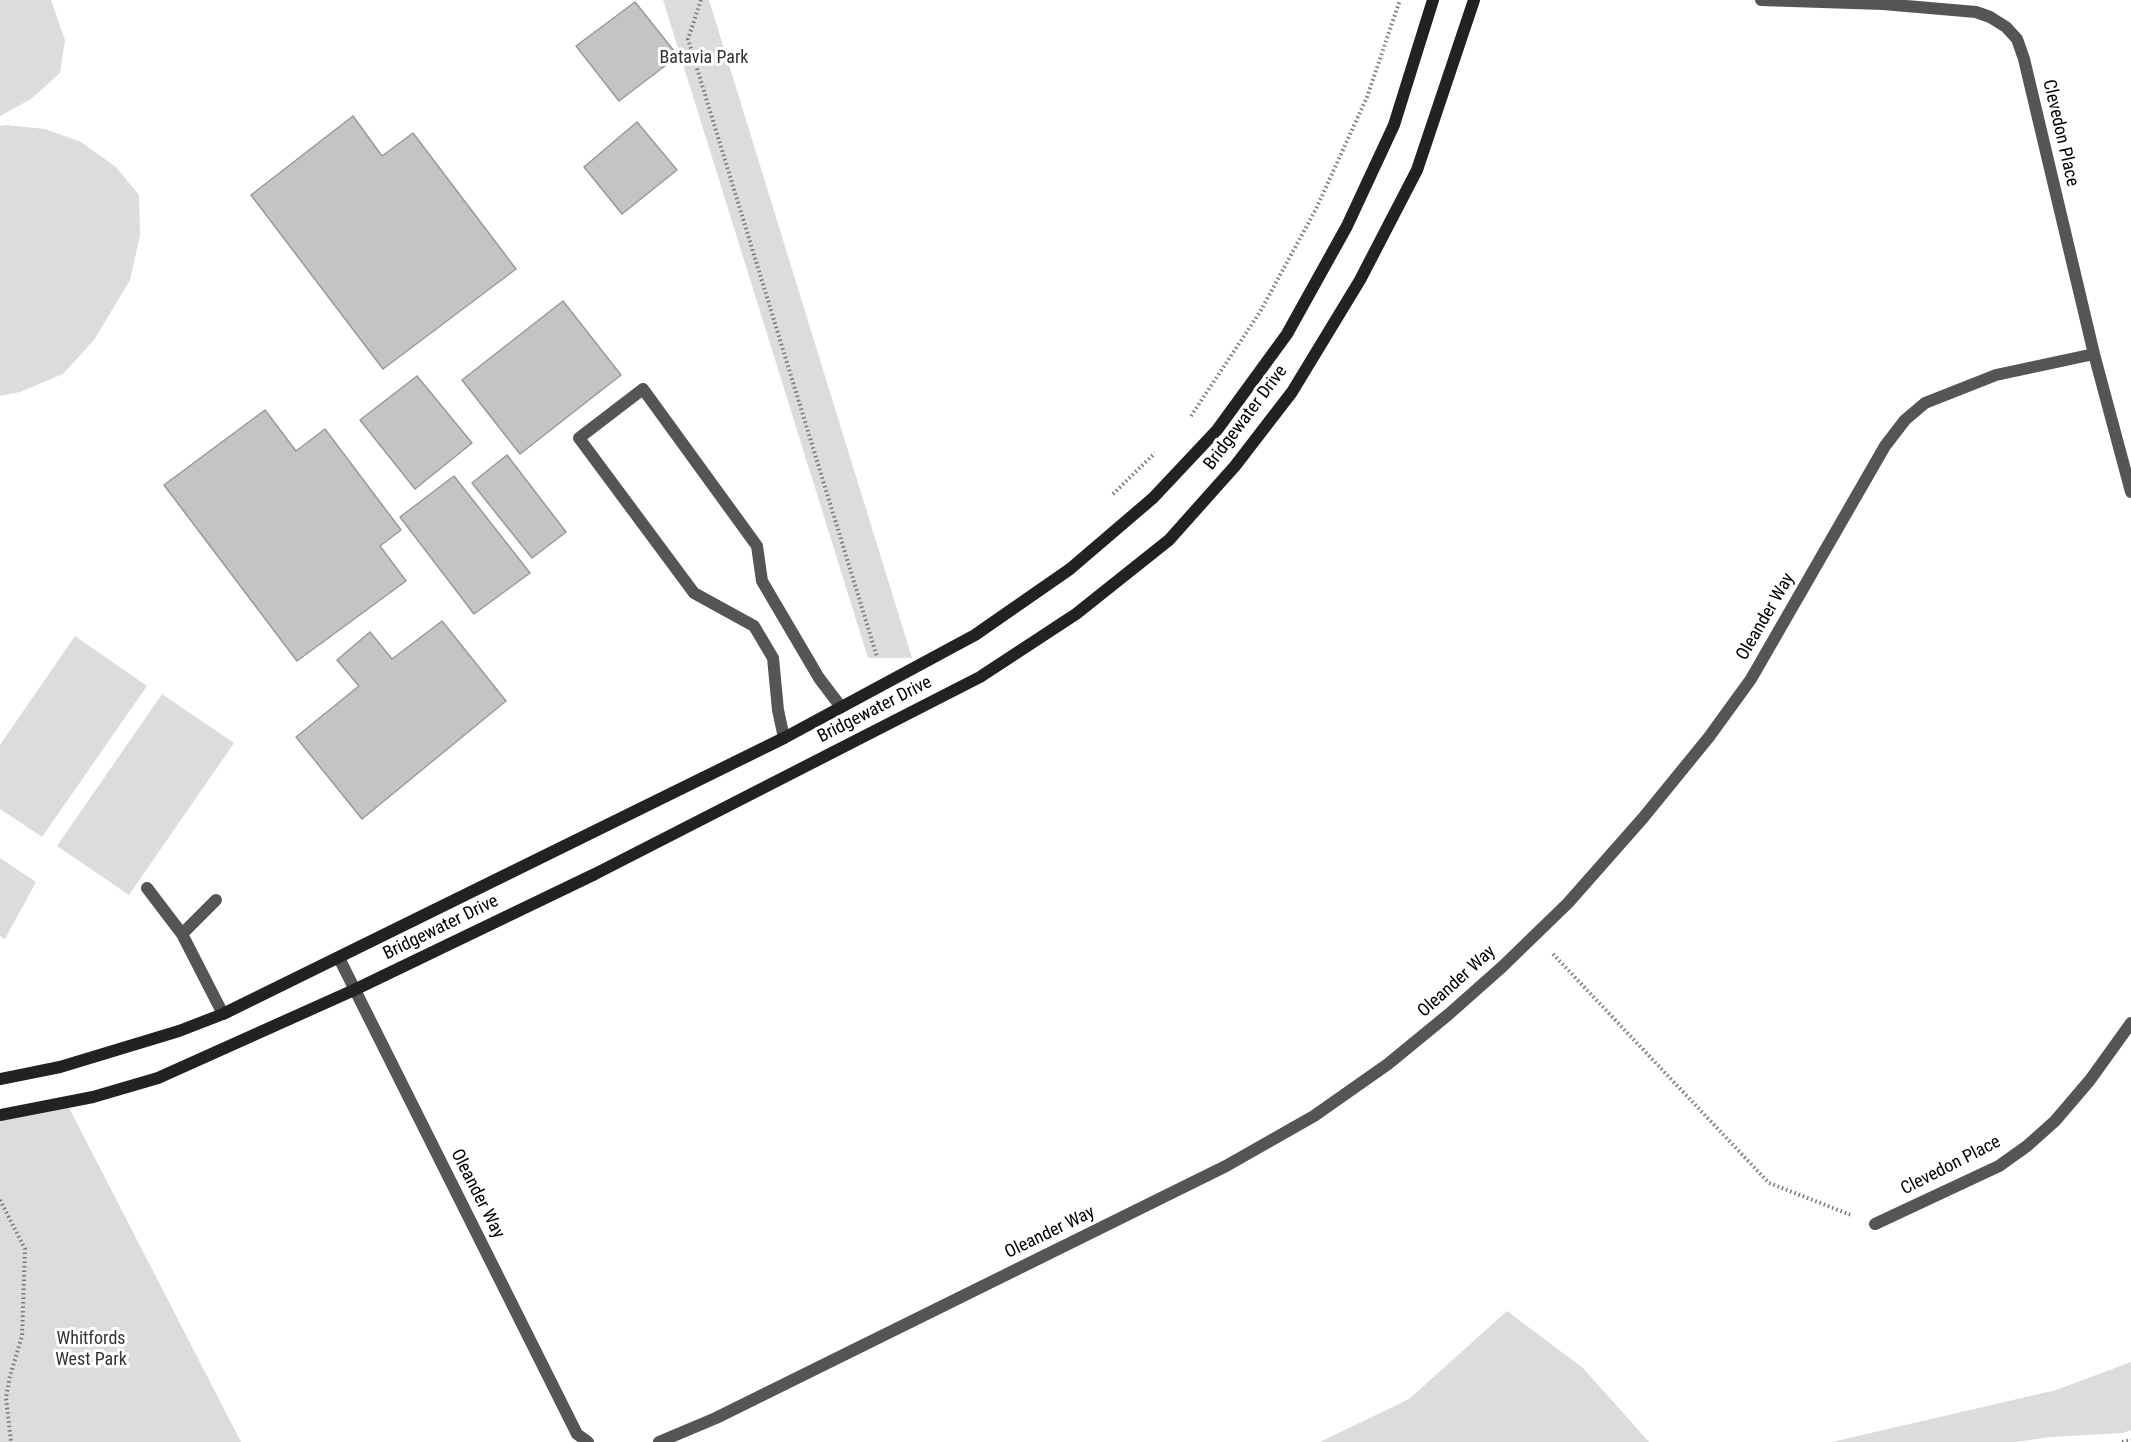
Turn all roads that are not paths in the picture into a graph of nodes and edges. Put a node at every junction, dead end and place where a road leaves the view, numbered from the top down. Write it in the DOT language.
graph roads {
  1 [pos="1433,0"];
  2 [pos="1474,0"];
  3 [pos="1761,0"];
  4 [pos="2094,354"];
  5 [pos="2131,492"];
  6 [pos="841,707"];
  7 [pos="784,738"];
  8 [pos="147,888"];
  9 [pos="216,900"];
  10 [pos="182,934"];
  11 [pos="339,958"];
  12 [pos="354,990"];
  13 [pos="223,1014"];
  14 [pos="2131,1023"];
  15 [pos="0,1078"];
  16 [pos="0,1115"];
  17 [pos="1875,1224"];
  18 [pos="588,1442"];
  19 [pos="659,1442"];
  1 -- 6 [label="street, Bridgewater Drive"];
  2 -- 12 [label="street, Bridgewater Drive"];
  3 -- 4 [label="street, Clevedon Place"];
  4 -- 5 [label="street, Clevedon Place"];
  4 -- 19 [label="street, Oleander Way"];
  6 -- 7 [label="street, Bridgewater Drive"];
  6 -- 7 [label="street"];
  7 -- 11 [label="street, Bridgewater Drive"];
  8 -- 10 [label="street"];
  9 -- 10 [label="street"];
  10 -- 13 [label="street"];
  11 -- 12 [label="street, Oleander Way"];
  11 -- 13 [label="street, Bridgewater Drive"];
  12 -- 16 [label="street, Bridgewater Drive"];
  12 -- 18 [label="street, Oleander Way"];
  13 -- 15 [label="street, Bridgewater Drive"];
  14 -- 17 [label="street, Clevedon Place"];
}
